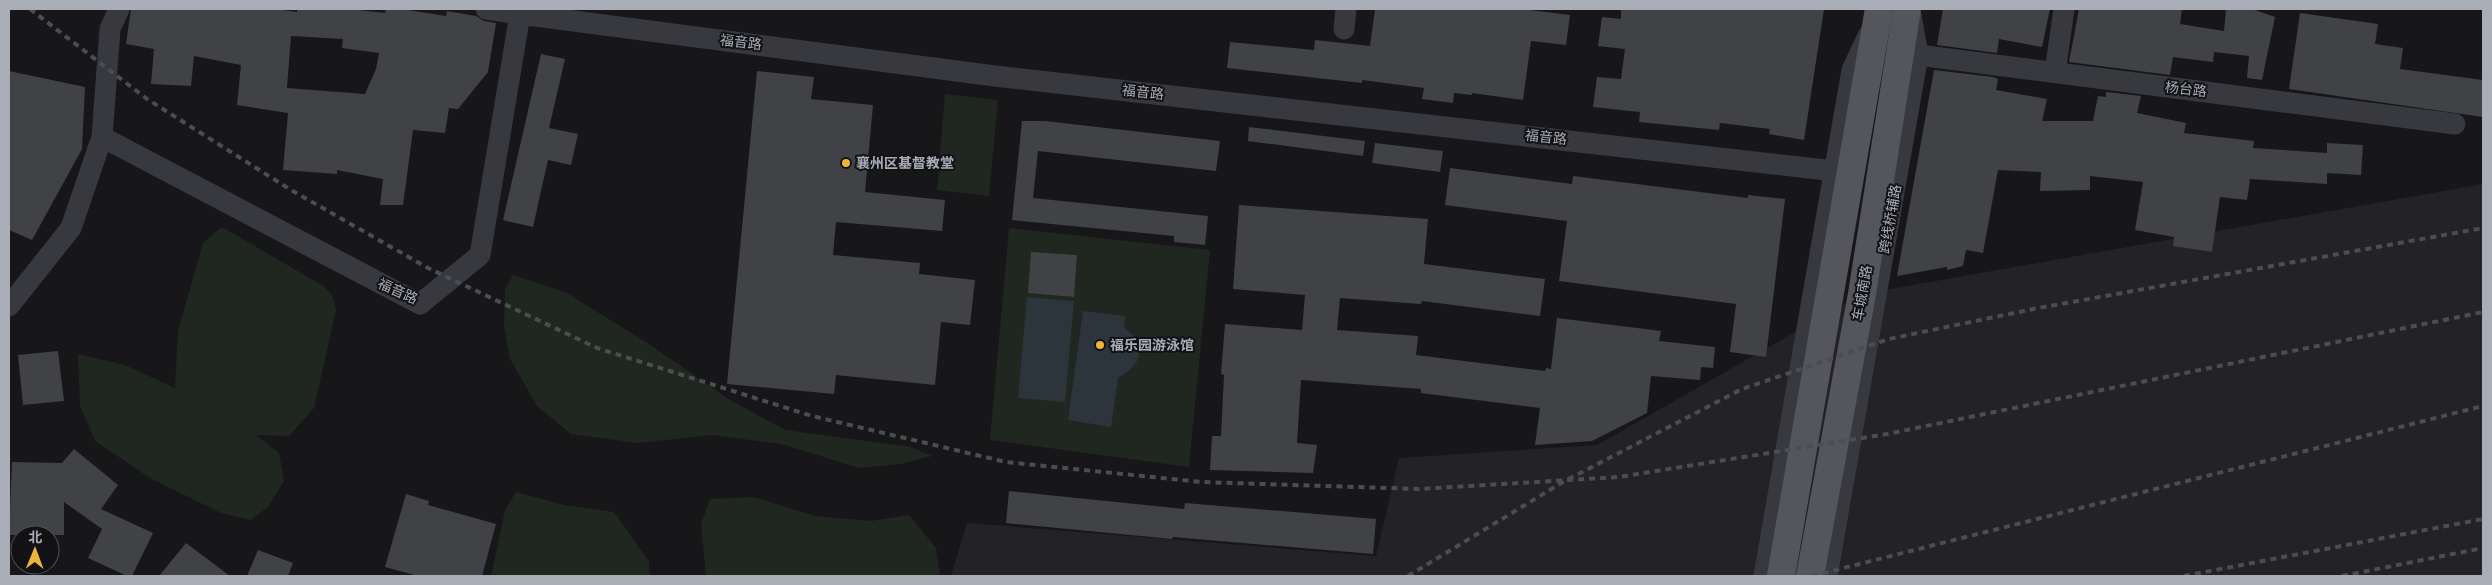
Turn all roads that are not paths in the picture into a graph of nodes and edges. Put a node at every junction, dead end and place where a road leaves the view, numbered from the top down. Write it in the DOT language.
graph roads {
  1 [pos="119,9"];
  2 [pos="486,9"];
  3 [pos="1909,9"];
  4 [pos="2064,9"];
  5 [pos="1878,12"];
  6 [pos="520,14"];
  7 [pos="1918,55"];
  8 [pos="2055,72"];
  9 [pos="2455,124"];
  10 [pos="102,137"];
  11 [pos="1835,171"];
  12 [pos="9,306"];
  13 [pos="1764,576"];
  14 [pos="1781,576"];
  15 [pos="1810,576"];
  16 [pos="1827,576"];
  1 -- 10 [label="street"];
  2 -- 6 [label="street"];
  3 -- 7 [label="street, 跨线桥辅路"];
  3 -- 15 [label="main road, 车城南路"];
  4 -- 8 [label="street"];
  5 -- 11 [label="street"];
  5 -- 14 [label="main road"];
  6 -- 10 [label="street, 福音路"];
  6 -- 11 [label="street, 福音路"];
  7 -- 8 [label="street, 杨台路"];
  7 -- 16 [label="street, 跨线桥辅路"];
  8 -- 9 [label="street, 杨台路"];
  10 -- 12 [label="street"];
  11 -- 13 [label="street"];
}
